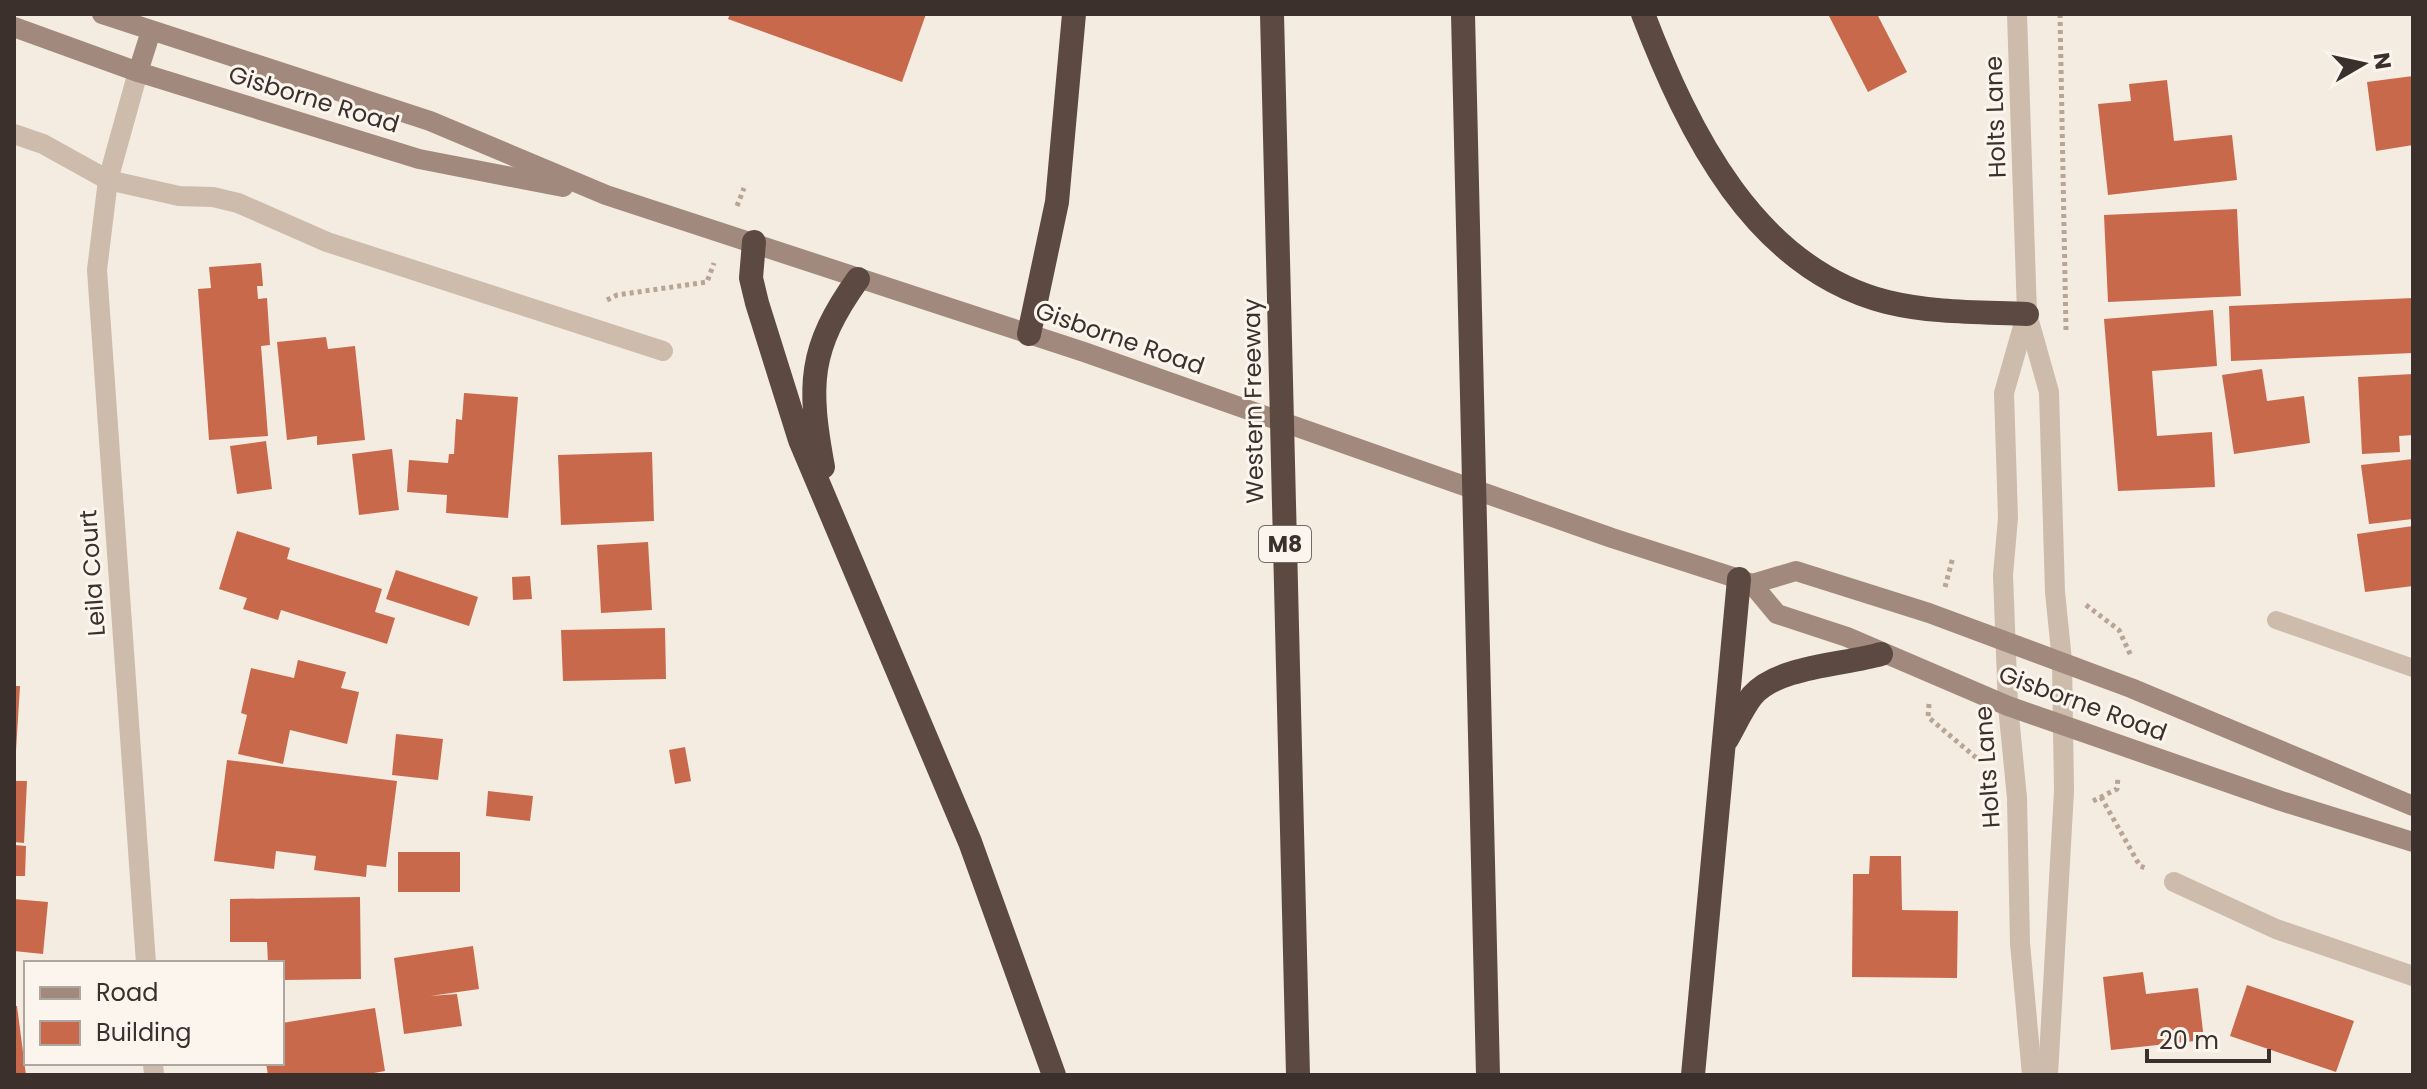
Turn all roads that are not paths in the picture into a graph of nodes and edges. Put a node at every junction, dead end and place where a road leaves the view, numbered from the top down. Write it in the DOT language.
graph roads {
  1 [pos="102,14"];
  2 [pos="1074,14"];
  3 [pos="1272,14"];
  4 [pos="1463,14"];
  5 [pos="1643,14"];
  6 [pos="2017,14"];
  7 [pos="14,27"];
  8 [pos="151,31"];
  9 [pos="138,72"];
  10 [pos="14,134"];
  11 [pos="108,180"];
  12 [pos="606,195"];
  13 [pos="754,242"];
  14 [pos="858,279"];
  15 [pos="2027,314"];
  16 [pos="1029,334"];
  17 [pos="663,351"];
  18 [pos="829,505"];
  19 [pos="1745,581"];
  20 [pos="2276,620"];
  21 [pos="2005,640"];
  22 [pos="1881,654"];
  23 [pos="2062,661"];
  24 [pos="2413,668"];
  25 [pos="2008,706"];
  26 [pos="2062,725"];
  27 [pos="1722,748"];
  28 [pos="2413,806"];
  29 [pos="2413,842"];
  30 [pos="2174,882"];
  31 [pos="146,961"];
  32 [pos="2413,976"];
  33 [pos="1054,1075"];
  34 [pos="1298,1075"];
  35 [pos="1488,1075"];
  36 [pos="1693,1075"];
  37 [pos="2032,1075"];
  38 [pos="2048,1075"];
  1 -- 8 [label="main road, Gisborne Road"];
  2 -- 16 [label="highway"];
  3 -- 34 [label="highway, Western Freeway / M8"];
  4 -- 35 [label="highway"];
  5 -- 15 [label="highway"];
  6 -- 15 [label="street, Holts Lane"];
  7 -- 9 [label="main road, Gisborne Road"];
  8 -- 9 [label="main road"];
  8 -- 12 [label="main road, Gisborne Road"];
  9 -- 11 [label="street, Leila Court"];
  9 -- 12 [label="main road, Gisborne Road"];
  10 -- 11 [label="street"];
  11 -- 17 [label="street"];
  11 -- 31 [label="street, Leila Court"];
  12 -- 13 [label="main road, Gisborne Road"];
  13 -- 14 [label="main road, Gisborne Road"];
  13 -- 18 [label="highway"];
  14 -- 16 [label="main road, Gisborne Road"];
  14 -- 18 [label="highway"];
  15 -- 21 [label="street, Holts Lane"];
  15 -- 23 [label="street, Holts Lane"];
  16 -- 19 [label="main road, Gisborne Road"];
  18 -- 33 [label="highway"];
  19 -- 21 [label="main road, Gisborne Road"];
  19 -- 22 [label="main road, Gisborne Road"];
  19 -- 27 [label="highway"];
  20 -- 24 [label="lane"];
  21 -- 23 [label="main road, Gisborne Road"];
  21 -- 25 [label="street, Holts Lane"];
  22 -- 25 [label="main road, Gisborne Road"];
  22 -- 27 [label="highway"];
  23 -- 26 [label="street, Holts Lane"];
  23 -- 28 [label="main road, Gisborne Road"];
  25 -- 26 [label="main road, Gisborne Road"];
  25 -- 37 [label="street, Holts Lane"];
  26 -- 29 [label="main road, Gisborne Road"];
  26 -- 38 [label="street, Holts Lane"];
  27 -- 36 [label="highway"];
  30 -- 32 [label="street"];
}
